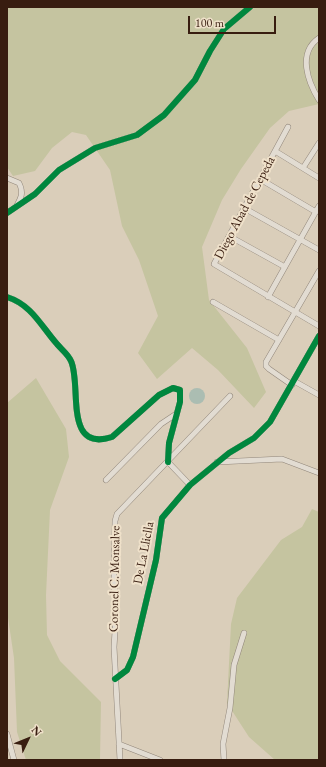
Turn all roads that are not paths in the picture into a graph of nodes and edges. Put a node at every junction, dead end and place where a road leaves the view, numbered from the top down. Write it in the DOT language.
graph roads {
  1 [pos="250,7"];
  2 [pos="319,38"];
  3 [pos="319,100"];
  4 [pos="288,127"];
  5 [pos="319,143"];
  6 [pos="275,151"];
  7 [pos="303,168"];
  8 [pos="7,178"];
  9 [pos="319,178"];
  10 [pos="260,180"];
  11 [pos="319,206"];
  12 [pos="244,208"];
  13 [pos="14,210"];
  14 [pos="316,212"];
  15 [pos="7,213"];
  16 [pos="229,236"];
  17 [pos="300,240"];
  18 [pos="319,250"];
  19 [pos="285,267"];
  20 [pos="319,271"];
  21 [pos="7,297"];
  22 [pos="268,297"];
  23 [pos="213,302"];
  24 [pos="295,312"];
  25 [pos="319,326"];
  26 [pos="319,336"];
  27 [pos="279,340"];
  28 [pos="293,383"];
  29 [pos="319,395"];
  30 [pos="230,396"];
  31 [pos="176,414"];
  32 [pos="162,424"];
  33 [pos="171,431"];
  34 [pos="168,462"];
  35 [pos="217,462"];
  36 [pos="319,473"];
  37 [pos="106,480"];
  38 [pos="190,485"];
  39 [pos="244,633"];
  40 [pos="115,679"];
  41 [pos="7,734"];
  42 [pos="119,744"];
  43 [pos="14,760"];
  44 [pos="120,760"];
  45 [pos="160,760"];
  46 [pos="224,760"];
  1 -- 13 [label="street"];
  2 -- 3 [label="street"];
  4 -- 6 [label="street, Diego Abad de Cepeda"];
  5 -- 7 [label="street"];
  6 -- 7 [label="street"];
  6 -- 10 [label="street, Diego Abad de Cepeda"];
  7 -- 9 [label="street"];
  8 -- 13 [label="street"];
  10 -- 12 [label="street, Diego Abad de Cepeda"];
  10 -- 14 [label="street"];
  11 -- 14 [label="street"];
  12 -- 16 [label="street, Diego Abad de Cepeda"];
  12 -- 17 [label="street"];
  13 -- 15 [label="street"];
  14 -- 17 [label="street"];
  16 -- 19 [label="street"];
  16 -- 22 [label="street, Diego Abad de Cepeda"];
  17 -- 18 [label="street"];
  17 -- 19 [label="street"];
  19 -- 22 [label="street"];
  20 -- 24 [label="street"];
  21 -- 31 [label="street"];
  22 -- 24 [label="street"];
  23 -- 27 [label="street"];
  24 -- 25 [label="street"];
  24 -- 27 [label="street"];
  26 -- 28 [label="street, De La Lliclla"];
  27 -- 28 [label="street"];
  28 -- 29 [label="street"];
  28 -- 35 [label="street, De La Lliclla"];
  30 -- 34 [label="street, Coronel C. Monsalve"];
  31 -- 32 [label="street"];
  31 -- 33 [label="street"];
  32 -- 33 [label="street"];
  32 -- 37 [label="street"];
  33 -- 34 [label="street"];
  34 -- 38 [label="street"];
  34 -- 40 [label="street, Coronel C. Monsalve"];
  35 -- 36 [label="street"];
  35 -- 38 [label="street, De La Lliclla"];
  38 -- 40 [label="street, De La Lliclla"];
  39 -- 46 [label="street"];
  40 -- 42 [label="street, Coronel C. Monsalve"];
  41 -- 43 [label="street"];
  42 -- 44 [label="street, Coronel C. Monsalve"];
  42 -- 45 [label="street"];
}
